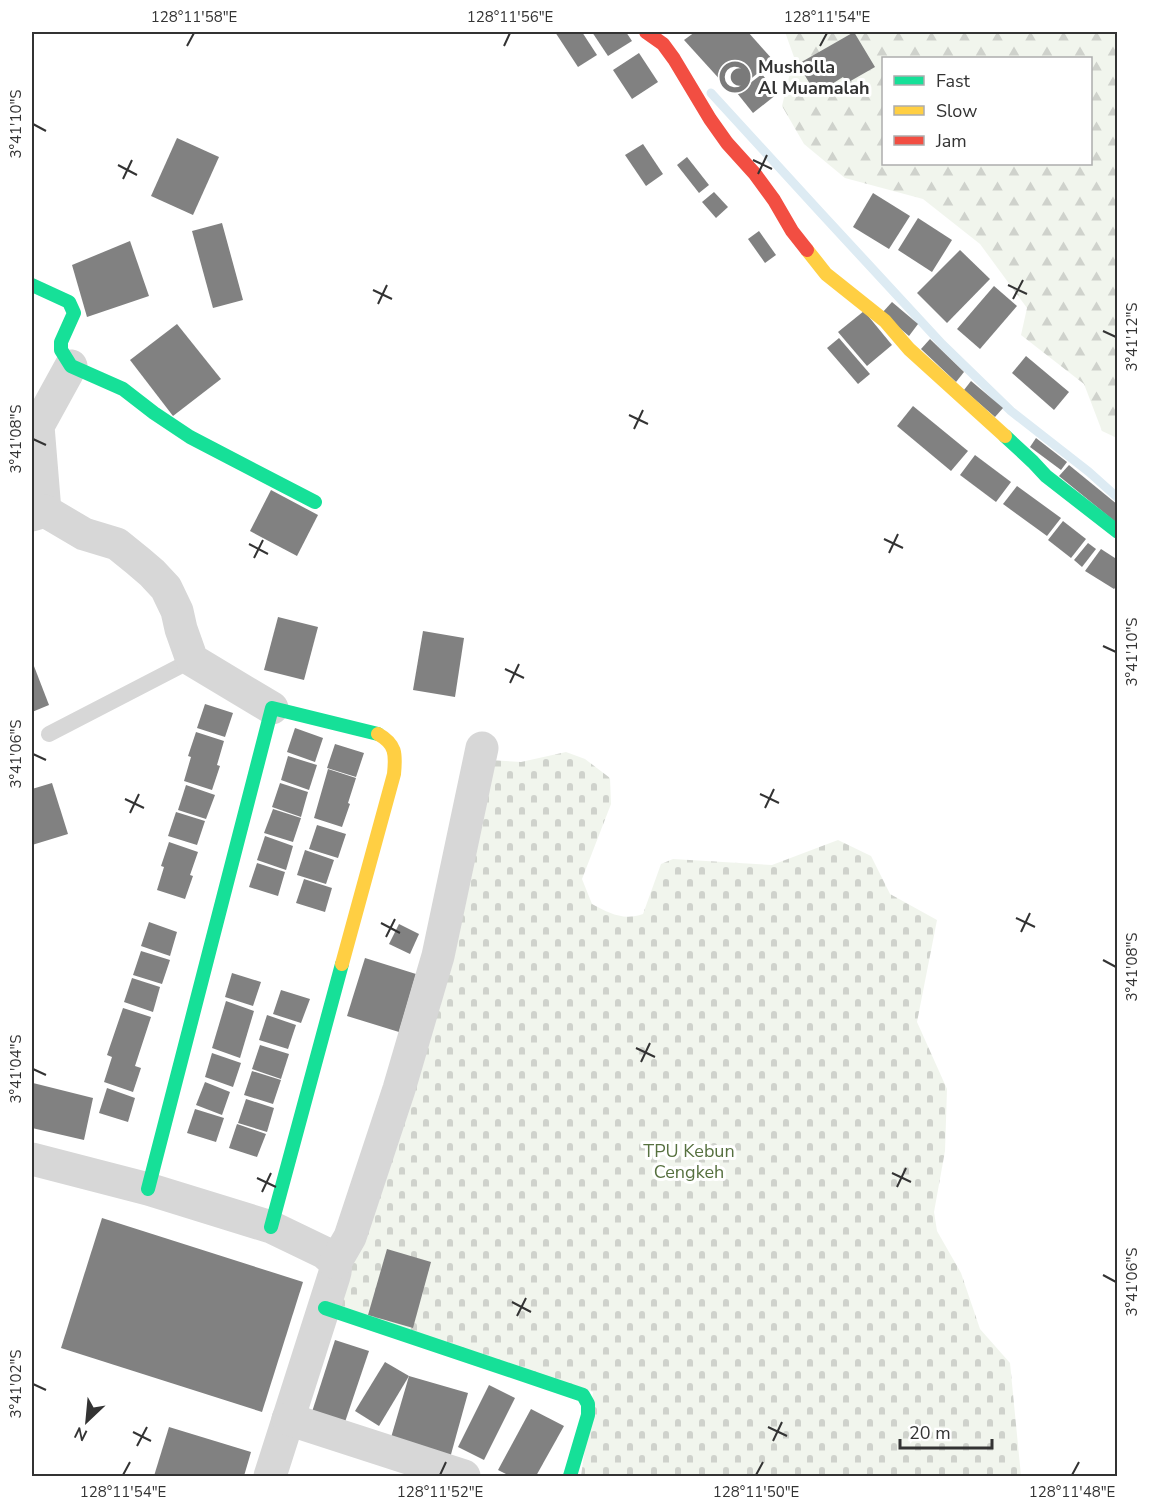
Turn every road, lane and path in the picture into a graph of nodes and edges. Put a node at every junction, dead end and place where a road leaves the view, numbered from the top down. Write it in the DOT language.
graph roads {
  1 [pos="646,32"];
  2 [pos="32,285"];
  3 [pos="71,366"];
  4 [pos="315,502"];
  5 [pos="38,513"];
  6 [pos="1118,532"];
  7 [pos="192,660"];
  8 [pos="272,708"];
  9 [pos="49,734"];
  10 [pos="482,748"];
  11 [pos="32,1159"];
  12 [pos="148,1189"];
  13 [pos="271,1227"];
  14 [pos="335,1263"];
  15 [pos="325,1308"];
  16 [pos="288,1419"];
  17 [pos="270,1476"];
  18 [pos="464,1476"];
  19 [pos="570,1476"];
  1 -- 6 [label="street"];
  2 -- 3 [label="street"];
  3 -- 4 [label="street"];
  3 -- 5 [label="street"];
  5 -- 7 [label="street"];
  7 -- 8 [label="street"];
  7 -- 9 [label="lane"];
  8 -- 12 [label="street"];
  8 -- 13 [label="street"];
  10 -- 14 [label="street"];
  11 -- 12 [label="street"];
  12 -- 13 [label="street"];
  13 -- 14 [label="street"];
  14 -- 15 [label="street"];
  15 -- 16 [label="street"];
  15 -- 19 [label="street"];
  16 -- 17 [label="street"];
  16 -- 18 [label="street"];
}
